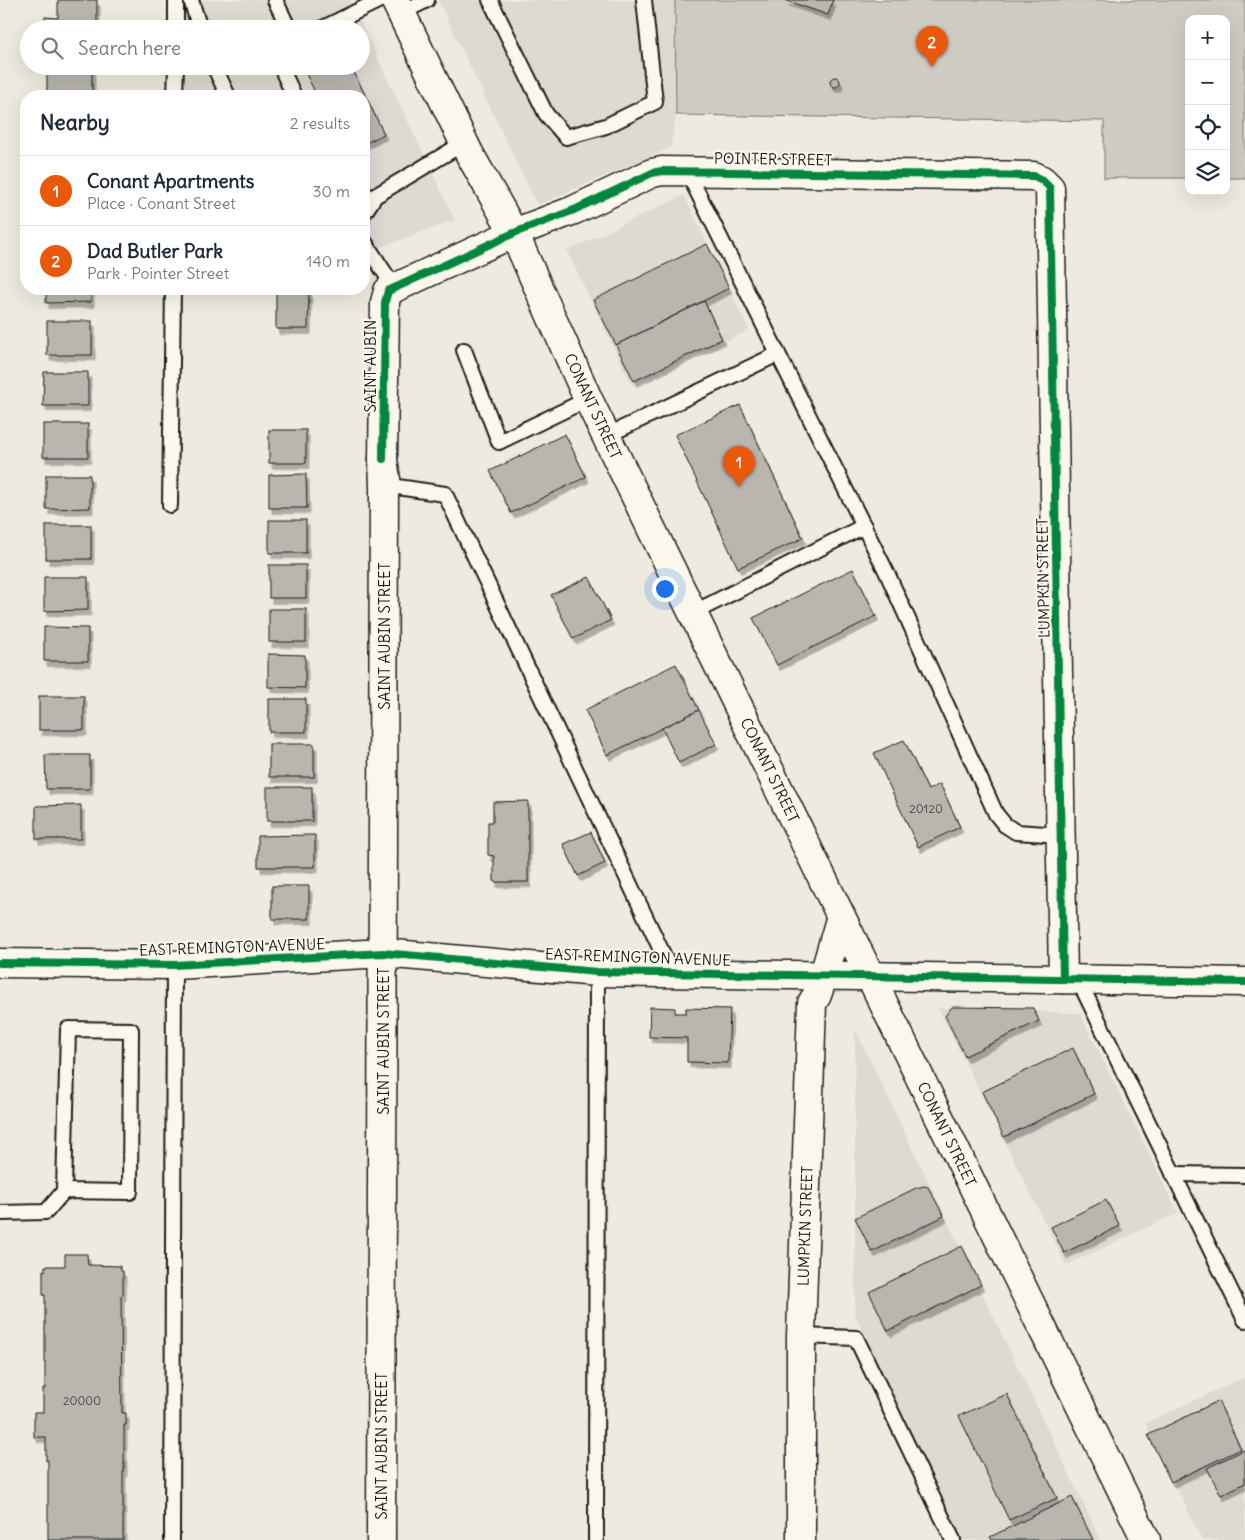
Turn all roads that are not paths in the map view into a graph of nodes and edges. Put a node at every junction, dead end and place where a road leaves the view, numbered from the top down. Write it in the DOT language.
graph roads {
  1 [pos="176,0"];
  2 [pos="191,0"];
  3 [pos="275,0"];
  4 [pos="427,0"];
  5 [pos="490,0"];
  6 [pos="644,0"];
  7 [pos="392,4"];
  8 [pos="176,20"];
  9 [pos="197,20"];
  10 [pos="285,20"];
  11 [pos="347,20"];
  12 [pos="176,75"];
  13 [pos="218,75"];
  14 [pos="284,75"];
  15 [pos="175,90"];
  16 [pos="225,90"];
  17 [pos="291,90"];
  18 [pos="464,143"];
  19 [pos="687,171"];
  20 [pos="1042,180"];
  21 [pos="370,202"];
  22 [pos="514,233"];
  23 [pos="370,250"];
  24 [pos="394,288"];
  25 [pos="173,295"];
  26 [pos="464,350"];
  27 [pos="778,354"];
  28 [pos="588,399"];
  29 [pos="606,436"];
  30 [pos="385,477"];
  31 [pos="170,505"];
  32 [pos="864,526"];
  33 [pos="693,613"];
  34 [pos="1061,835"];
  35 [pos="841,916"];
  36 [pos="383,953"];
  37 [pos="0,962"];
  38 [pos="174,965"];
  39 [pos="597,972"];
  40 [pos="672,973"];
  41 [pos="824,975"];
  42 [pos="870,976"];
  43 [pos="1070,979"];
  44 [pos="1245,982"];
  45 [pos="1173,1174"];
  46 [pos="1245,1175"];
  47 [pos="64,1191"];
  48 [pos="0,1212"];
  49 [pos="1245,1320"];
  50 [pos="801,1336"];
  51 [pos="172,1540"];
  52 [pos="381,1540"];
  53 [pos="596,1540"];
  54 [pos="801,1540"];
  55 [pos="953,1540"];
  56 [pos="1146,1540"];
  1 -- 8 [label="lane"];
  2 -- 9 [label="lane"];
  3 -- 10 [label="lane"];
  4 -- 7 [label="lane"];
  5 -- 6 [label="lane"];
  7 -- 11 [label="lane"];
  7 -- 18 [label="street, CONANT STREET"];
  12 -- 15 [label="lane"];
  13 -- 16 [label="lane"];
  14 -- 17 [label="lane"];
  18 -- 21 [label="lane"];
  18 -- 22 [label="street, CONANT STREET"];
  19 -- 20 [label="street, POINTER STREET"];
  19 -- 22 [label="street, POINTER STREET"];
  19 -- 27 [label="lane"];
  20 -- 34 [label="street, LUMPKIN STREET"];
  22 -- 24 [label="street"];
  22 -- 28 [label="street, CONANT STREET"];
  23 -- 24 [label="lane"];
  24 -- 30 [label="street, SAINT AUBIN"];
  25 -- 31 [label="lane"];
  26 -- 28 [label="lane"];
  27 -- 29 [label="lane"];
  27 -- 32 [label="lane"];
  28 -- 29 [label="street, CONANT STREET"];
  29 -- 33 [label="street, CONANT STREET"];
  30 -- 36 [label="street, SAINT AUBIN STREET"];
  30 -- 40 [label="lane"];
  32 -- 33 [label="lane"];
  32 -- 34 [label="lane"];
  33 -- 35 [label="street, CONANT STREET"];
  34 -- 43 [label="street, LUMPKIN STREET"];
  35 -- 41 [label="street, LUMPKIN STREET"];
  35 -- 42 [label="street, CONANT STREET"];
  36 -- 38 [label="street, EAST REMINGTON AVENUE"];
  36 -- 39 [label="street, EAST REMINGTON AVENUE"];
  36 -- 52 [label="street, SAINT AUBIN STREET"];
  37 -- 38 [label="street, EAST REMINGTON AVENUE"];
  38 -- 51 [label="lane"];
  39 -- 40 [label="street, EAST REMINGTON AVENUE"];
  39 -- 53 [label="lane"];
  40 -- 41 [label="street, EAST REMINGTON AVENUE"];
  41 -- 42 [label="street, EAST REMINGTON AVENUE"];
  41 -- 50 [label="street, LUMPKIN STREET"];
  42 -- 43 [label="street, EAST REMINGTON AVENUE"];
  42 -- 56 [label="street, CONANT STREET"];
  43 -- 44 [label="street, EAST REMINGTON AVENUE"];
  43 -- 45 [label="lane"];
  45 -- 46 [label="lane"];
  45 -- 49 [label="lane"];
  47 -- 47 [label="lane"];
  47 -- 48 [label="lane"];
  50 -- 54 [label="street, LUMPKIN STREET"];
  50 -- 55 [label="lane"];
}
